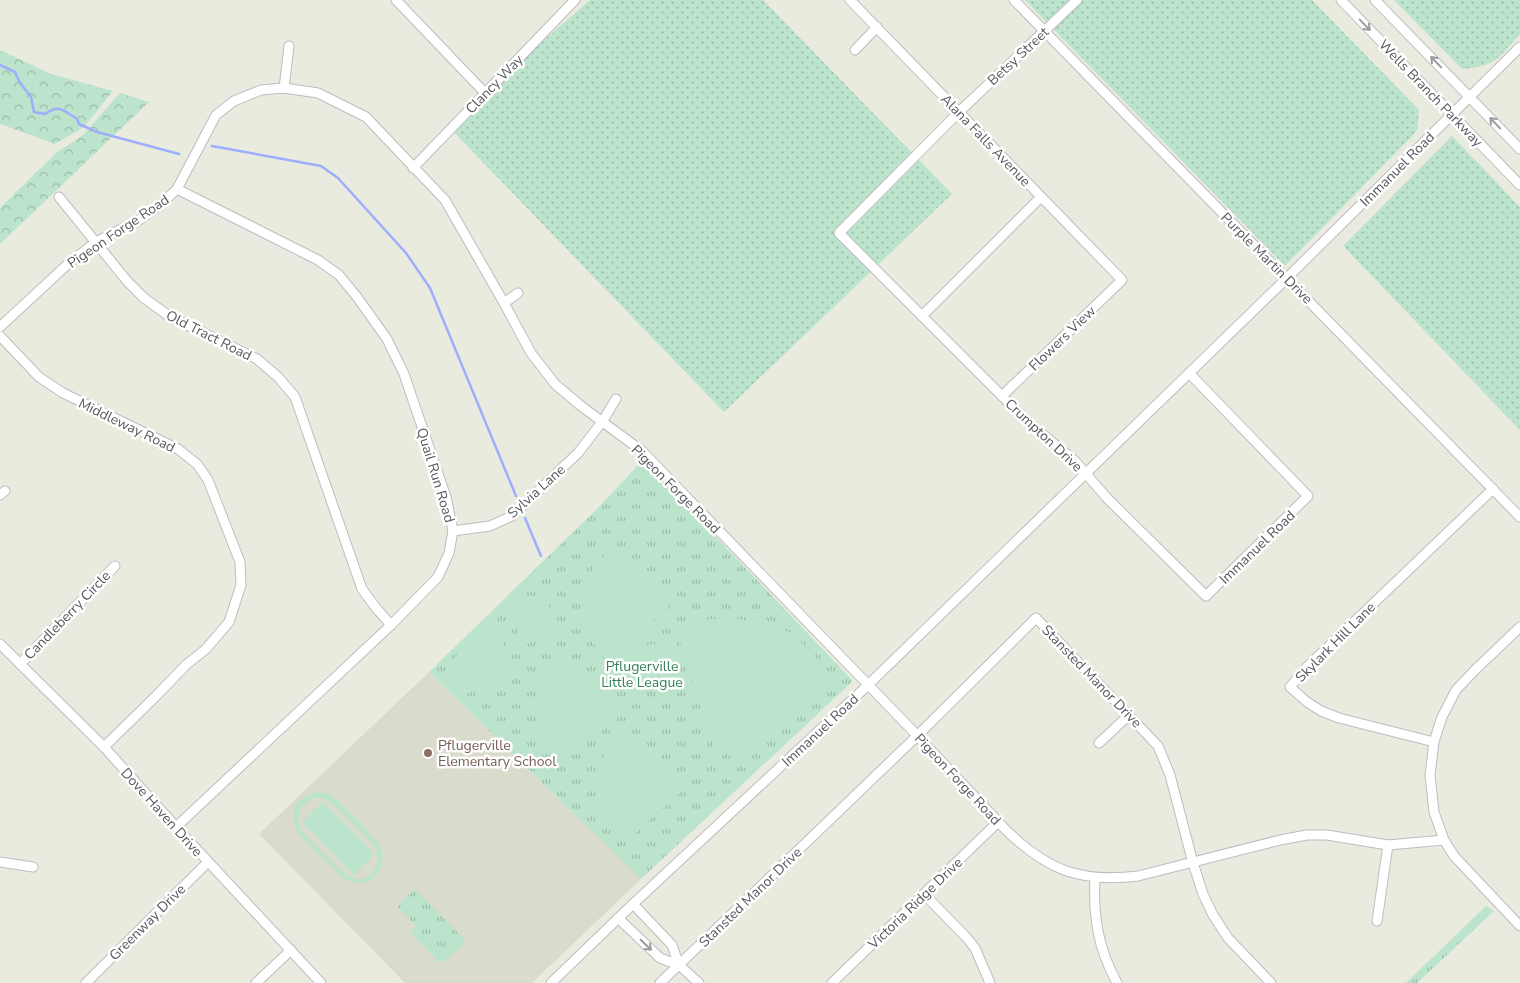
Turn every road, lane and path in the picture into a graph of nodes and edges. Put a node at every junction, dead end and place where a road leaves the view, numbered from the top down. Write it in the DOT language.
graph roads {
  1 [pos="396,0"];
  2 [pos="574,0"];
  3 [pos="850,0"];
  4 [pos="1014,0"];
  5 [pos="1077,0"];
  6 [pos="1341,0"];
  7 [pos="1375,0"];
  8 [pos="877,27"];
  9 [pos="1045,32"];
  10 [pos="289,46"];
  11 [pos="1520,47"];
  12 [pos="855,50"];
  13 [pos="284,88"];
  14 [pos="485,93"];
  15 [pos="1470,97"];
  16 [pos="959,112"];
  17 [pos="1452,115"];
  18 [pos="1520,148"];
  19 [pos="413,168"];
  20 [pos="1520,185"];
  21 [pos="177,189"];
  22 [pos="59,197"];
  23 [pos="1041,197"];
  24 [pos="96,242"];
  25 [pos="1287,278"];
  26 [pos="1122,280"];
  27 [pos="518,293"];
  28 [pos="504,303"];
  29 [pos="922,316"];
  30 [pos="0,327"];
  31 [pos="0,336"];
  32 [pos="1189,373"];
  33 [pos="1002,396"];
  34 [pos="616,398"];
  35 [pos="602,422"];
  36 [pos="1086,473"];
  37 [pos="1493,489"];
  38 [pos="1520,517"];
  39 [pos="453,531"];
  40 [pos="115,566"];
  41 [pos="391,625"];
  42 [pos="1520,627"];
  43 [pos="0,644"];
  44 [pos="20,664"];
  45 [pos="868,685"];
  46 [pos="1129,715"];
  47 [pos="918,736"];
  48 [pos="1434,742"];
  49 [pos="1099,743"];
  50 [pos="104,747"];
  51 [pos="998,822"];
  52 [pos="176,827"];
  53 [pos="1444,840"];
  54 [pos="1388,845"];
  55 [pos="0,862"];
  56 [pos="208,862"];
  57 [pos="1193,863"];
  58 [pos="33,867"];
  59 [pos="1095,878"];
  60 [pos="924,894"];
  61 [pos="633,904"];
  62 [pos="618,918"];
  63 [pos="1377,921"];
  64 [pos="1520,926"];
  65 [pos="291,950"];
  66 [pos="679,965"];
  67 [pos="836,982"];
  68 [pos="86,983"];
  69 [pos="256,983"];
  70 [pos="321,983"];
  71 [pos="551,983"];
  72 [pos="660,983"];
  73 [pos="698,983"];
  74 [pos="990,983"];
  75 [pos="1117,983"];
  76 [pos="1271,983"];
  1 -- 14 [label="street"];
  2 -- 14 [label="street, Clancy Way"];
  3 -- 8 [label="street, Alana Falls Avenue"];
  4 -- 9 [label="street, Purple Martin Drive"];
  5 -- 9 [label="street, Betsy Street"];
  6 -- 17 [label="street, Wells Branch Parkway, one-way"];
  15 -- 7 [label="street, Wells Branch Parkway, one-way"];
  8 -- 12 [label="street"];
  8 -- 16 [label="street, Alana Falls Avenue"];
  9 -- 16 [label="street, Betsy Street"];
  9 -- 25 [label="street, Purple Martin Drive"];
  10 -- 13 [label="street"];
  11 -- 15 [label="street, Immanuel Road"];
  13 -- 19 [label="street, Pigeon Forge Road"];
  13 -- 21 [label="street, Pigeon Forge Road"];
  14 -- 19 [label="street, Clancy Way"];
  15 -- 17 [label="street, Immanuel Road"];
  18 -- 15 [label="street, Wells Branch Parkway, one-way"];
  16 -- 23 [label="street, Alana Falls Avenue"];
  16 -- 29 [label="street, Betsy Street"];
  17 -- 20 [label="street, Wells Branch Parkway"];
  17 -- 25 [label="street, Immanuel Road"];
  19 -- 28 [label="street, Pigeon Forge Road"];
  21 -- 24 [label="street, Pigeon Forge Road"];
  21 -- 39 [label="street, Quail Run Road"];
  22 -- 24 [label="street, Old Tract Road"];
  23 -- 26 [label="street, Alana Falls Avenue"];
  23 -- 29 [label="street"];
  24 -- 30 [label="street, Pigeon Forge Road"];
  24 -- 41 [label="street, Old Tract Road"];
  25 -- 32 [label="street, Immanuel Road"];
  25 -- 37 [label="street, Purple Martin Drive"];
  26 -- 33 [label="street, Flowers View"];
  27 -- 28 [label="street"];
  28 -- 35 [label="street, Pigeon Forge Road"];
  29 -- 33 [label="street, Crumpton Drive"];
  31 -- 50 [label="street, Middleway Road"];
  32 -- 36 [label="street, Immanuel Road"];
  32 -- 36 [label="street, Immanuel Road"];
  33 -- 36 [label="street, Crumpton Drive"];
  34 -- 35 [label="street, Sylvia Lane"];
  35 -- 39 [label="street, Sylvia Lane"];
  35 -- 45 [label="street, Pigeon Forge Road"];
  36 -- 45 [label="street, Immanuel Road"];
  37 -- 38 [label="street, Purple Martin Drive"];
  37 -- 48 [label="street, Skylark Hill Lane"];
  39 -- 41 [label="street, Quail Run Road"];
  40 -- 44 [label="street, Candleberry Circle"];
  41 -- 52 [label="street, Quail Run Road"];
  42 -- 48 [label="street"];
  43 -- 44 [label="street, Dove Haven Drive"];
  44 -- 50 [label="street, Dove Haven Drive"];
  45 -- 47 [label="street, Pigeon Forge Road"];
  45 -- 61 [label="street, Immanuel Road"];
  46 -- 47 [label="street, Stansted Manor Drive"];
  46 -- 49 [label="street"];
  46 -- 57 [label="street, Stansted Manor Drive"];
  47 -- 51 [label="street, Pigeon Forge Road"];
  47 -- 66 [label="street, Stansted Manor Drive"];
  48 -- 53 [label="street"];
  50 -- 52 [label="street, Dove Haven Drive"];
  51 -- 59 [label="street, Pigeon Forge Road"];
  51 -- 60 [label="street, Victoria Ridge Drive"];
  52 -- 56 [label="street, Dove Haven Drive"];
  53 -- 54 [label="street, Pigeon Forge Road"];
  53 -- 64 [label="street"];
  54 -- 57 [label="street, Pigeon Forge Road"];
  54 -- 63 [label="street"];
  55 -- 58 [label="street"];
  56 -- 65 [label="street, Dove Haven Drive"];
  56 -- 68 [label="street, Greenway Drive"];
  57 -- 59 [label="street, Pigeon Forge Road"];
  57 -- 76 [label="street, Stansted Manor Drive"];
  59 -- 75 [label="street"];
  60 -- 67 [label="street, Victoria Ridge Drive"];
  60 -- 74 [label="street"];
  61 -- 62 [label="street, Immanuel Road"];
  61 -- 66 [label="street"];
  62 -- 66 [label="street, one-way"];
  62 -- 71 [label="street, Immanuel Road"];
  65 -- 69 [label="street"];
  65 -- 70 [label="street, Dove Haven Drive"];
  66 -- 72 [label="street, Stansted Manor Drive"];
  66 -- 73 [label="street"];
}
